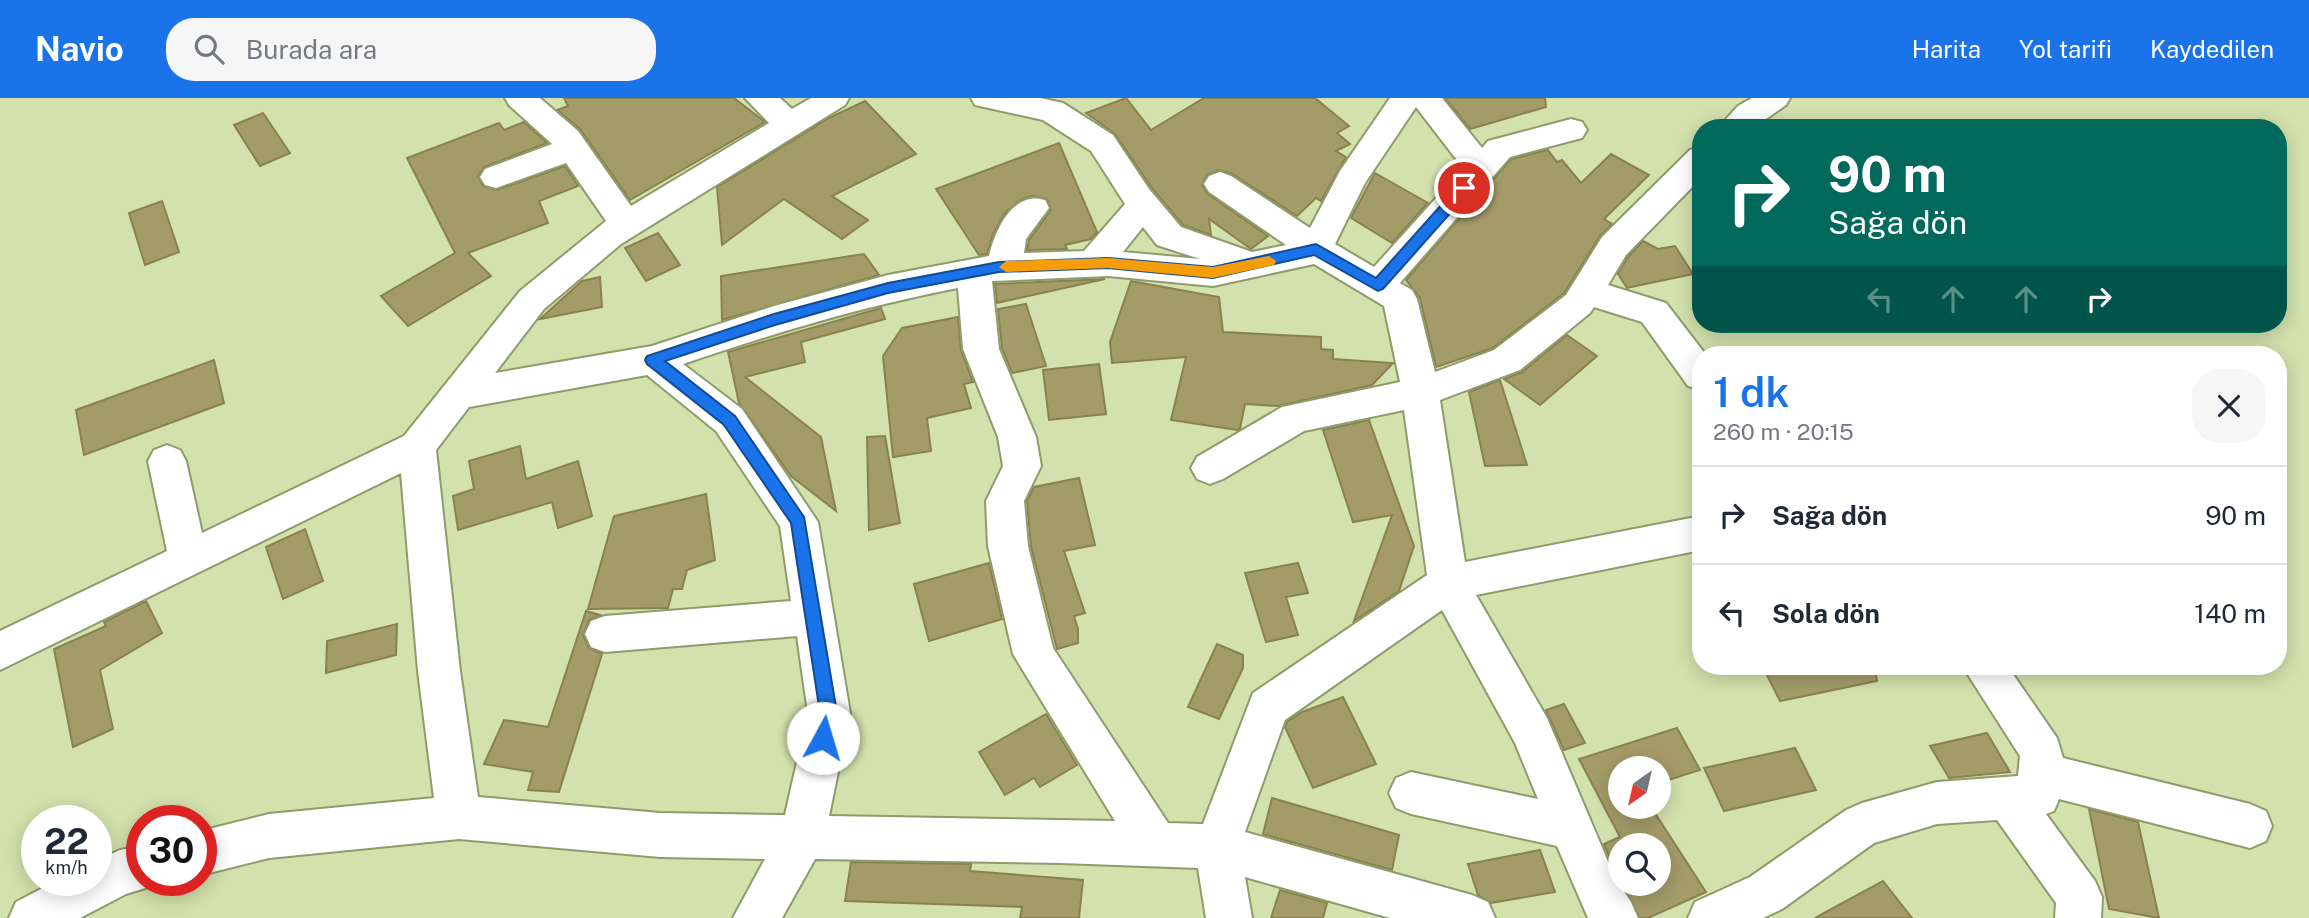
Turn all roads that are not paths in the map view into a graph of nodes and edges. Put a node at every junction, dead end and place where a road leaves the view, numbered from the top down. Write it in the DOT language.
graph roads {
  1 [pos="488,98"];
  2 [pos="760,98"];
  3 [pos="834,98"];
  4 [pos="986,98"];
  5 [pos="1406,98"];
  6 [pos="1425,98"];
  7 [pos="1775,98"];
  8 [pos="521,100"];
  9 [pos="1744,119"];
  10 [pos="790,124"];
  11 [pos="1571,130"];
  12 [pos="573,148"];
  13 [pos="1692,167"];
  14 [pos="1481,169"];
  15 [pos="496,177"];
  16 [pos="1220,184"];
  17 [pos="1143,205"];
  18 [pos="1033,208"];
  19 [pos="626,225"];
  20 [pos="1316,249"];
  21 [pos="1094,263"];
  22 [pos="1255,264"];
  23 [pos="989,269"];
  24 [pos="1378,285"];
  25 [pos="1586,290"];
  26 [pos="653,360"];
  27 [pos="1692,364"];
  28 [pos="1421,392"];
  29 [pos="459,394"];
  30 [pos="417,447"];
  31 [pos="167,461"];
  32 [pos="1210,468"];
  33 [pos="1692,535"];
  34 [pos="188,559"];
  35 [pos="1448,583"];
  36 [pos="813,617"];
  37 [pos="605,634"];
  38 [pos="0,650"];
  39 [pos="1989,675"];
  40 [pos="2024,786"];
  41 [pos="1412,793"];
  42 [pos="458,817"];
  43 [pos="2250,826"];
  44 [pos="1572,828"];
  45 [pos="802,838"];
  46 [pos="1156,845"];
  47 [pos="1216,847"];
  48 [pos="217,849"];
  49 [pos="126,872"];
  50 [pos="75,907"];
  51 [pos="32,918"];
  52 [pos="756,918"];
  53 [pos="1229,918"];
  54 [pos="1472,918"];
  55 [pos="1615,918"];
  56 [pos="1711,918"];
  57 [pos="2078,918"];
  1 -- 8 [label="street"];
  2 -- 10 [label="street"];
  3 -- 10 [label="street"];
  4 -- 17 [label="street"];
  5 -- 20 [label="street"];
  6 -- 14 [label="street"];
  7 -- 9 [label="street"];
  8 -- 12 [label="street"];
  10 -- 19 [label="street"];
  11 -- 14 [label="street"];
  12 -- 15 [label="street"];
  12 -- 19 [label="street"];
  13 -- 25 [label="street"];
  14 -- 24 [label="street"];
  16 -- 20 [label="street"];
  17 -- 21 [label="street"];
  17 -- 22 [label="street"];
  18 -- 23 [label="street"];
  19 -- 29 [label="street"];
  20 -- 22 [label="street"];
  20 -- 24 [label="street"];
  21 -- 22 [label="street"];
  21 -- 23 [label="street"];
  23 -- 26 [label="street"];
  23 -- 46 [label="street"];
  24 -- 28 [label="street"];
  25 -- 27 [label="street"];
  25 -- 28 [label="street"];
  26 -- 29 [label="street"];
  26 -- 36 [label="street"];
  28 -- 32 [label="street"];
  28 -- 35 [label="street"];
  29 -- 30 [label="street"];
  30 -- 34 [label="street"];
  30 -- 42 [label="street"];
  31 -- 34 [label="street"];
  33 -- 35 [label="street"];
  34 -- 38 [label="street"];
  35 -- 44 [label="street"];
  35 -- 47 [label="street"];
  36 -- 37 [label="street"];
  36 -- 45 [label="street"];
  39 -- 40 [label="street"];
  40 -- 43 [label="street"];
  40 -- 56 [label="street"];
  40 -- 57 [label="street"];
  41 -- 44 [label="street"];
  42 -- 45 [label="street"];
  42 -- 48 [label="street"];
  44 -- 55 [label="street"];
  45 -- 46 [label="street"];
  45 -- 52 [label="street"];
  46 -- 47 [label="street"];
  47 -- 53 [label="street"];
  47 -- 54 [label="street"];
  49 -- 50 [label="street"];
  50 -- 51 [label="street"];
}
